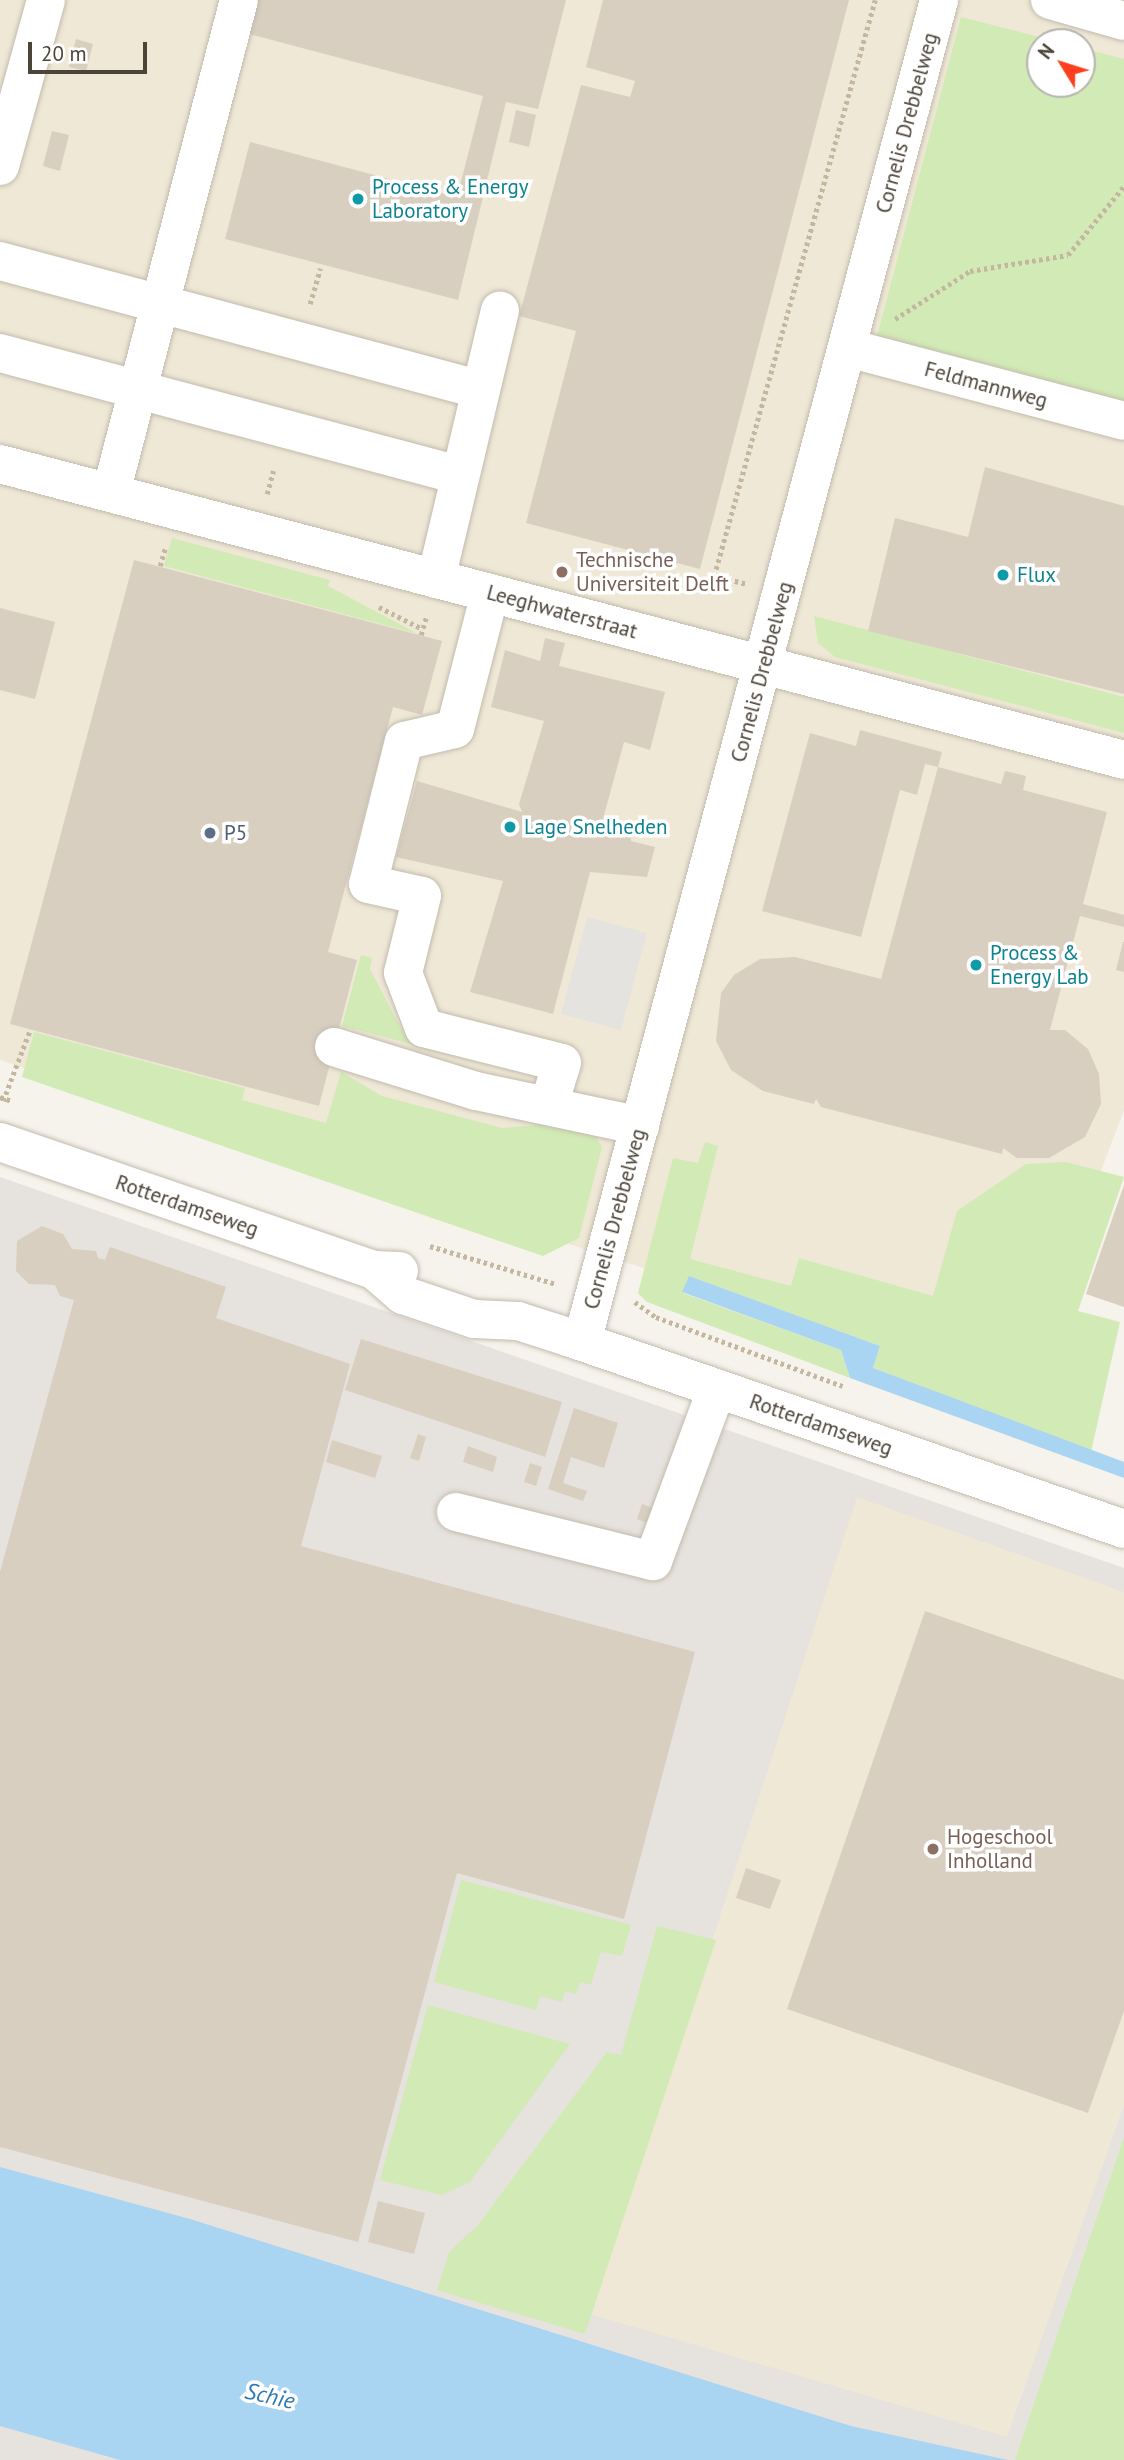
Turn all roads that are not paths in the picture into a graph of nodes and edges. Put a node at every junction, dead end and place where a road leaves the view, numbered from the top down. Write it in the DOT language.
graph roads {
  1 [pos="46,0"];
  2 [pos="239,0"];
  3 [pos="939,0"];
  4 [pos="1049,0"];
  5 [pos="1124,21"];
  6 [pos="0,166"];
  7 [pos="0,261"];
  8 [pos="161,304"];
  9 [pos="500,311"];
  10 [pos="0,353"];
  11 [pos="863,353"];
  12 [pos="138,390"];
  13 [pos="480,390"];
  14 [pos="1124,421"];
  15 [pos="0,464"];
  16 [pos="458,475"];
  17 [pos="111,493"];
  18 [pos="436,579"];
  19 [pos="490,593"];
  20 [pos="764,665"];
  21 [pos="1124,760"];
  22 [pos="334,1047"];
  23 [pos="535,1102"];
  24 [pos="640,1126"];
  25 [pos="0,1142"];
  26 [pos="582,1342"];
  27 [pos="717,1388"];
  28 [pos="457,1512"];
  29 [pos="1124,1529"];
  1 -- 6 [label="street"];
  2 -- 8 [label="street"];
  3 -- 11 [label="street, Cornelis Drebbelweg"];
  4 -- 5 [label="street"];
  7 -- 8 [label="street"];
  8 -- 12 [label="street"];
  8 -- 13 [label="street"];
  9 -- 13 [label="street"];
  10 -- 12 [label="street"];
  11 -- 14 [label="street, Feldmannweg"];
  11 -- 20 [label="street, Cornelis Drebbelweg"];
  12 -- 16 [label="street"];
  12 -- 17 [label="street"];
  13 -- 16 [label="street"];
  15 -- 17 [label="street, Leeghwaterstraat"];
  16 -- 18 [label="street"];
  17 -- 18 [label="street, Leeghwaterstraat"];
  18 -- 19 [label="street, Leeghwaterstraat"];
  19 -- 20 [label="street, Leeghwaterstraat"];
  19 -- 23 [label="street"];
  20 -- 21 [label="street, Leeghwaterstraat"];
  20 -- 24 [label="street, Cornelis Drebbelweg"];
  22 -- 23 [label="street"];
  23 -- 24 [label="street"];
  24 -- 26 [label="street, Cornelis Drebbelweg"];
  25 -- 26 [label="street, Rotterdamseweg"];
  26 -- 27 [label="street, Rotterdamseweg"];
  27 -- 28 [label="street"];
  27 -- 29 [label="street, Rotterdamseweg"];
}
